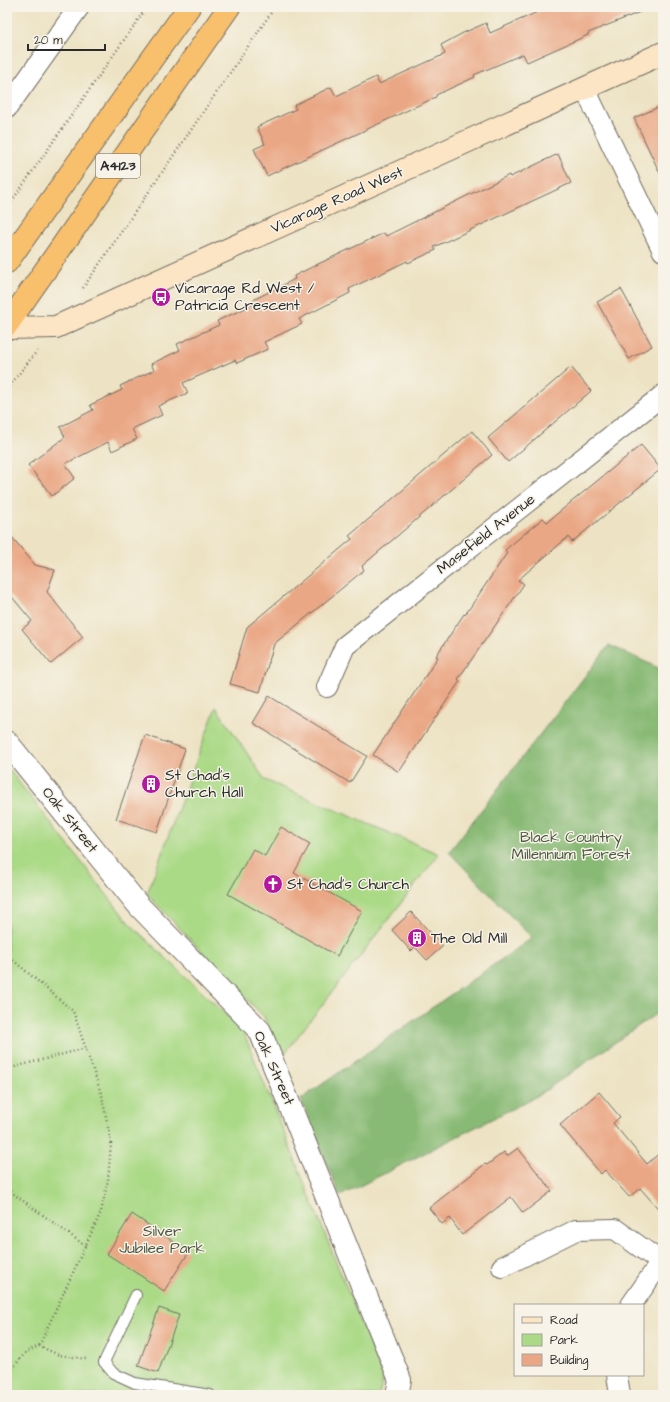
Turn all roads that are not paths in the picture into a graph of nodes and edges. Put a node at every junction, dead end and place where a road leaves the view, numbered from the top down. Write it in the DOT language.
graph roads {
  1 [pos="78,7"];
  2 [pos="189,7"];
  3 [pos="230,7"];
  4 [pos="663,53"];
  5 [pos="585,89"];
  6 [pos="7,108"];
  7 [pos="663,251"];
  8 [pos="7,262"];
  9 [pos="7,325"];
  10 [pos="7,328"];
  11 [pos="663,395"];
  12 [pos="327,687"];
  13 [pos="7,742"];
  14 [pos="662,1260"];
  15 [pos="502,1267"];
  16 [pos="136,1295"];
  17 [pos="632,1304"];
  18 [pos="617,1376"];
  19 [pos="210,1395"];
  20 [pos="397,1395"];
  21 [pos="620,1395"];
  1 -- 6 [label="street"];
  2 -- 8 [label="highway, A4123"];
  3 -- 9 [label="highway, A4123"];
  4 -- 5 [label="main road, Vicarage Road West"];
  5 -- 7 [label="street"];
  5 -- 10 [label="main road, Vicarage Road West"];
  11 -- 12 [label="street, Masefield Avenue"];
  13 -- 20 [label="street, Oak Street"];
  14 -- 15 [label="street"];
  14 -- 17 [label="street"];
  16 -- 19 [label="lane"];
  18 -- 21 [label="street"];
}
